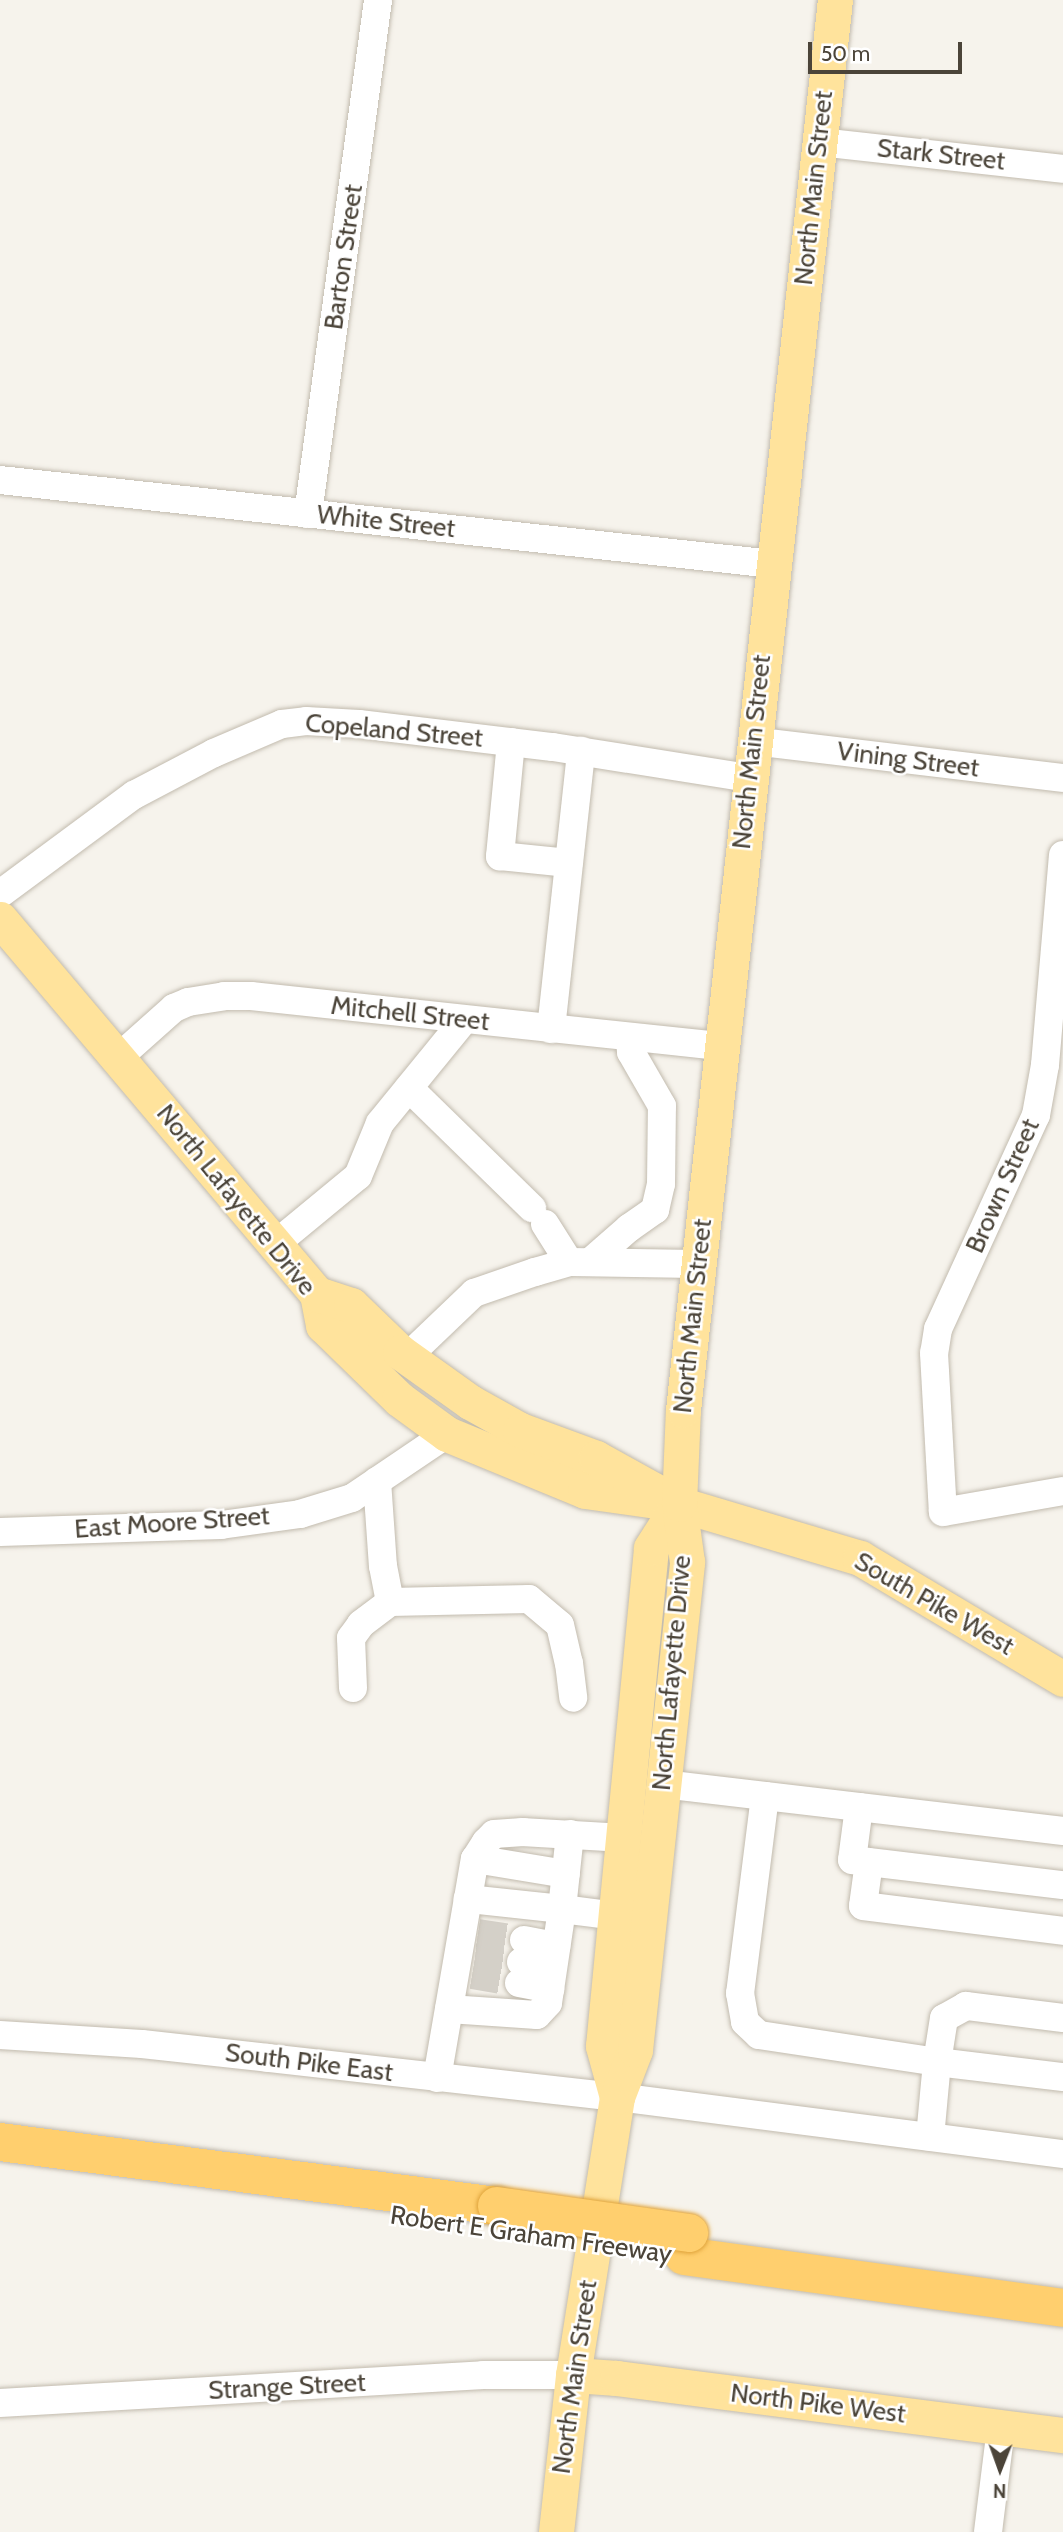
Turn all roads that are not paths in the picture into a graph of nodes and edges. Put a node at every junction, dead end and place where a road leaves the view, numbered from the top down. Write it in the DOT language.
graph roads {
  1 [pos="378,0"];
  2 [pos="835,0"];
  3 [pos="820,142"];
  4 [pos="1063,169"];
  5 [pos="0,480"];
  6 [pos="308,514"];
  7 [pos="773,564"];
  8 [pos="753,741"];
  9 [pos="511,742"];
  10 [pos="580,751"];
  11 [pos="749,778"];
  12 [pos="1063,778"];
  13 [pos="1063,855"];
  14 [pos="569,863"];
  15 [pos="0,894"];
  16 [pos="5,937"];
  17 [pos="464,1020"];
  18 [pos="551,1029"];
  19 [pos="630,1037"];
  20 [pos="721,1046"];
  21 [pos="119,1057"];
  22 [pos="409,1088"];
  23 [pos="273,1245"];
  24 [pos="579,1262"];
  25 [pos="698,1264"];
  26 [pos="320,1310"];
  27 [pos="407,1357"];
  28 [pos="447,1434"];
  29 [pos="377,1481"];
  30 [pos="1063,1491"];
  31 [pos="679,1504"];
  32 [pos="0,1532"];
  33 [pos="390,1602"];
  34 [pos="1063,1679"];
  35 [pos="353,1688"];
  36 [pos="573,1698"];
  37 [pos="663,1784"];
  38 [pos="765,1796"];
  39 [pos="859,1807"];
  40 [pos="1063,1831"];
  41 [pos="570,1834"];
  42 [pos="623,1838"];
  43 [pos="475,1859"];
  44 [pos="869,1862"];
  45 [pos="566,1874"];
  46 [pos="1063,1885"];
  47 [pos="468,1899"];
  48 [pos="562,1909"];
  49 [pos="615,1916"];
  50 [pos="1063,1931"];
  51 [pos="553,1967"];
  52 [pos="449,2009"];
  53 [pos="1063,2018"];
  54 [pos="0,2035"];
  55 [pos="937,2062"];
  56 [pos="1063,2077"];
  57 [pos="437,2078"];
  58 [pos="617,2097"];
  59 [pos="930,2137"];
  60 [pos="0,2142"];
  61 [pos="1063,2154"];
  62 [pos="0,2161"];
  63 [pos="117,2167"];
  64 [pos="686,2244"];
  65 [pos="1063,2282"];
  66 [pos="1063,2308"];
  67 [pos="573,2375"];
  68 [pos="0,2403"];
  69 [pos="1002,2427"];
  70 [pos="1063,2435"];
  71 [pos="556,2532"];
  72 [pos="988,2532"];
  1 -- 6 [label="street, Barton Street"];
  2 -- 3 [label="main road, North Main Street"];
  3 -- 4 [label="street, Stark Street"];
  3 -- 7 [label="main road, North Main Street"];
  5 -- 6 [label="street, White Street"];
  6 -- 7 [label="street, White Street"];
  7 -- 8 [label="main road, North Main Street"];
  8 -- 11 [label="main road, North Main Street"];
  8 -- 12 [label="street, Vining Street"];
  9 -- 10 [label="street, Copeland Street"];
  9 -- 14 [label="street"];
  9 -- 15 [label="street, Copeland Street"];
  10 -- 11 [label="street, Copeland Street"];
  10 -- 14 [label="street"];
  11 -- 20 [label="main road, North Main Street"];
  13 -- 30 [label="street, Brown Street"];
  14 -- 18 [label="street"];
  16 -- 21 [label="main road, North Lafayette Drive"];
  17 -- 18 [label="street, Mitchell Street"];
  17 -- 21 [label="street, Mitchell Street"];
  17 -- 22 [label="street"];
  18 -- 19 [label="street, Mitchell Street"];
  19 -- 20 [label="street, Mitchell Street"];
  19 -- 24 [label="street"];
  20 -- 25 [label="main road, North Main Street"];
  21 -- 23 [label="main road, North Lafayette Drive"];
  22 -- 23 [label="street"];
  22 -- 24 [label="street"];
  23 -- 26 [label="main road, North Lafayette Drive"];
  24 -- 25 [label="street"];
  24 -- 27 [label="street"];
  25 -- 31 [label="main road, North Main Street"];
  26 -- 27 [label="main road"];
  26 -- 28 [label="main road, North Lafayette Drive"];
  27 -- 31 [label="main road"];
  28 -- 29 [label="street, East Moore Street"];
  28 -- 31 [label="main road, North Lafayette Drive"];
  29 -- 32 [label="street, East Moore Street"];
  29 -- 33 [label="street"];
  31 -- 34 [label="main road, South Pike West"];
  31 -- 37 [label="main road, North Lafayette Drive"];
  31 -- 42 [label="main road"];
  33 -- 35 [label="street"];
  33 -- 36 [label="street"];
  37 -- 38 [label="street"];
  37 -- 58 [label="main road, North Lafayette Drive"];
  38 -- 39 [label="street"];
  38 -- 55 [label="street"];
  39 -- 40 [label="street"];
  39 -- 44 [label="street"];
  41 -- 42 [label="street"];
  41 -- 43 [label="street"];
  41 -- 45 [label="street"];
  42 -- 49 [label="main road"];
  43 -- 45 [label="street"];
  43 -- 47 [label="street"];
  44 -- 46 [label="street"];
  44 -- 50 [label="street"];
  45 -- 48 [label="street"];
  47 -- 48 [label="street"];
  47 -- 52 [label="street"];
  48 -- 49 [label="street"];
  48 -- 51 [label="street"];
  49 -- 58 [label="main road"];
  51 -- 51 [label="street"];
  51 -- 52 [label="street"];
  52 -- 57 [label="street"];
  53 -- 55 [label="street"];
  54 -- 57 [label="street, South Pike East"];
  55 -- 56 [label="street"];
  55 -- 59 [label="street"];
  57 -- 58 [label="street, South Pike East"];
  58 -- 59 [label="street, South Pike East"];
  58 -- 67 [label="main road, North Main Street"];
  59 -- 61 [label="street, South Pike East"];
  60 -- 63 [label="highway, Robert E Graham Freeway"];
  62 -- 63 [label="highway, Robert E Graham Freeway"];
  63 -- 64 [label="highway, Robert E Graham Freeway, bridge"];
  64 -- 65 [label="highway, Robert E Graham Freeway"];
  64 -- 66 [label="highway, Robert E Graham Freeway"];
  67 -- 68 [label="street, Strange Street"];
  67 -- 69 [label="main road, North Pike West"];
  67 -- 71 [label="main road, North Main Street"];
  69 -- 70 [label="main road, North Pike West"];
  69 -- 72 [label="street"];
}
